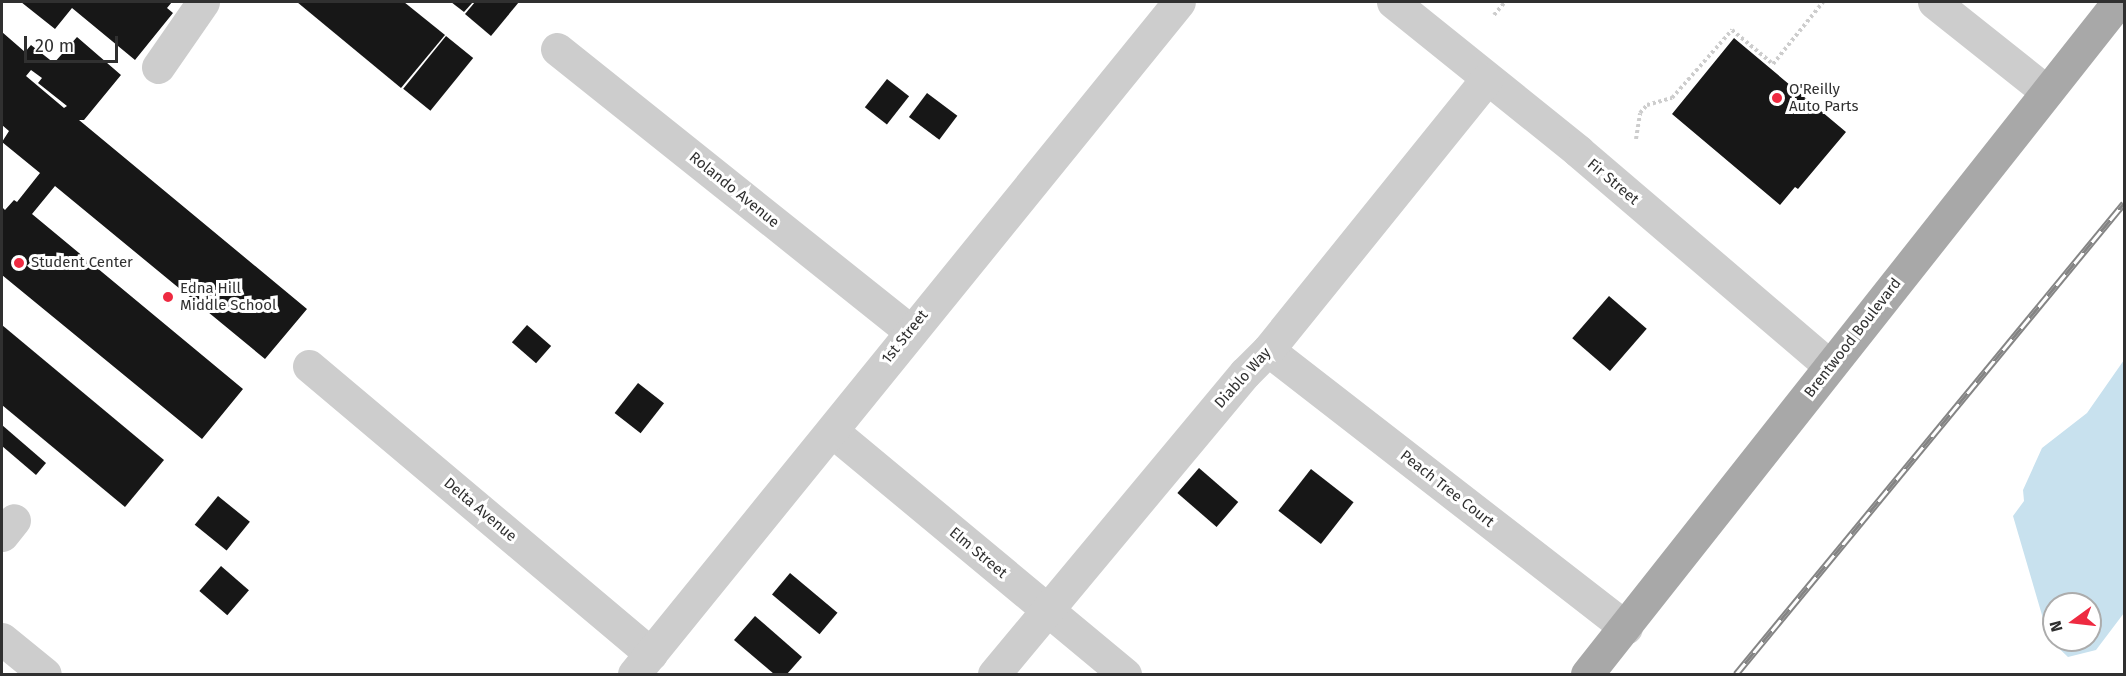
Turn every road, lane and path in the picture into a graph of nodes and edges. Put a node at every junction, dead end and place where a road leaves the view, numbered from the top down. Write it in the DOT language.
graph roads {
  1 [pos="203,2"];
  2 [pos="1393,2"];
  3 [pos="1505,2"];
  4 [pos="1823,2"];
  5 [pos="1934,2"];
  6 [pos="2118,2"];
  7 [pos="1167,5"];
  8 [pos="1494,15"];
  9 [pos="557,49"];
  10 [pos="158,67"];
  11 [pos="1487,79"];
  12 [pos="2047,92"];
  13 [pos="1636,139"];
  14 [pos="910,331"];
  15 [pos="1268,350"];
  16 [pos="309,366"];
  17 [pos="1830,366"];
  18 [pos="832,431"];
  19 [pos="1047,610"];
  20 [pos="1626,628"];
  21 [pos="2,639"];
  22 [pos="643,664"];
  23 [pos="45,675"];
  24 [pos="994,675"];
  25 [pos="1125,675"];
  26 [pos="1587,675"];
  1 -- 10 [label="street"];
  2 -- 11 [label="street, Fir Street"];
  3 -- 8 [label="path"];
  4 -- 13 [label="path"];
  5 -- 12 [label="street"];
  6 -- 12 [label="main road, Brentwood Boulevard"];
  7 -- 14 [label="street, 1st Street"];
  9 -- 14 [label="street, Rolando Avenue"];
  11 -- 15 [label="street, Diablo Way"];
  11 -- 17 [label="street, Fir Street"];
  12 -- 17 [label="main road, Brentwood Boulevard"];
  14 -- 18 [label="street, 1st Street"];
  15 -- 19 [label="street, Diablo Way"];
  15 -- 20 [label="street, Peach Tree Court"];
  16 -- 22 [label="street, Delta Avenue"];
  17 -- 20 [label="main road, Brentwood Boulevard"];
  18 -- 19 [label="street, Elm Street"];
  18 -- 22 [label="street, 1st Street"];
  19 -- 24 [label="street, Diablo Way"];
  19 -- 25 [label="street, Elm Street"];
  20 -- 26 [label="main road, Brentwood Boulevard"];
  21 -- 23 [label="street"];
}
